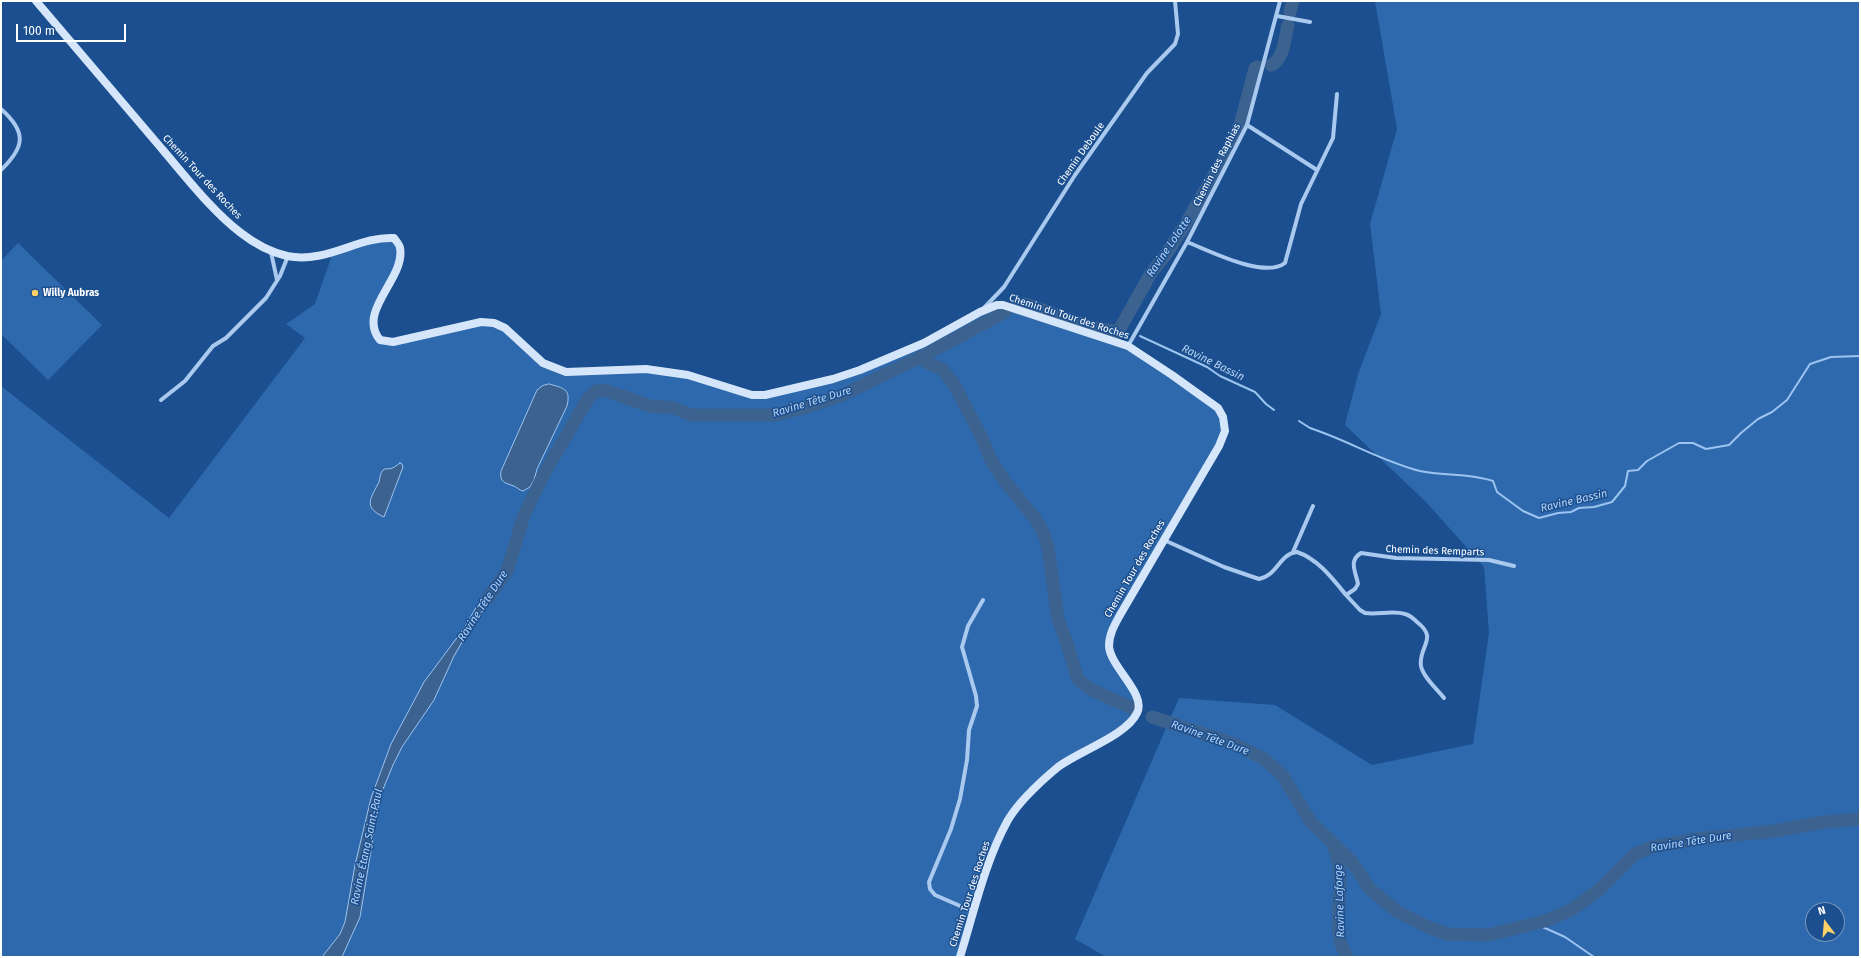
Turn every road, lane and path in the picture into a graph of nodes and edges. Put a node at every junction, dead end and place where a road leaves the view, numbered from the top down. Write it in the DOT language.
graph roads {
  1 [pos="36,1"];
  2 [pos="1175,1"];
  3 [pos="1280,1"];
  4 [pos="1277,16"];
  5 [pos="1310,22"];
  6 [pos="1337,94"];
  7 [pos="1,109"];
  8 [pos="1247,125"];
  9 [pos="1,170"];
  10 [pos="1317,170"];
  11 [pos="1187,242"];
  12 [pos="271,252"];
  13 [pos="288,256"];
  14 [pos="277,280"];
  15 [pos="980,312"];
  16 [pos="1128,346"];
  17 [pos="833,379"];
  18 [pos="161,400"];
  19 [pos="1188,498"];
  20 [pos="1313,506"];
  21 [pos="1163,540"];
  22 [pos="1293,552"];
  23 [pos="1514,566"];
  24 [pos="1346,596"];
  25 [pos="983,600"];
  26 [pos="1444,698"];
  27 [pos="974,912"];
  28 [pos="960,957"];
  1 -- 12 [label="street, Chemin Tour des Roches"];
  2 -- 15 [label="street, Chemin Deboule"];
  3 -- 4 [label="street, Chemin des Raphias"];
  4 -- 5 [label="street"];
  4 -- 8 [label="street, Chemin des Raphias"];
  6 -- 10 [label="street"];
  7 -- 9 [label="street"];
  8 -- 10 [label="street"];
  8 -- 11 [label="street, Chemin des Raphias"];
  10 -- 11 [label="street"];
  11 -- 16 [label="street, Chemin des Raphias"];
  12 -- 13 [label="street, Chemin Tour des Roches"];
  12 -- 14 [label="street"];
  13 -- 14 [label="street"];
  13 -- 17 [label="street, Chemin Tour des Roches"];
  14 -- 18 [label="street"];
  15 -- 16 [label="street, Chemin du Tour des Roches"];
  15 -- 17 [label="street, Chemin du Tour des Roches"];
  16 -- 19 [label="street, Chemin du Tour des Roches"];
  19 -- 21 [label="street, Chemin Tour des Roches"];
  20 -- 22 [label="street"];
  21 -- 22 [label="street"];
  21 -- 27 [label="street, Chemin Tour des Roches"];
  22 -- 24 [label="street"];
  23 -- 24 [label="street, Chemin des Remparts"];
  24 -- 26 [label="street"];
  25 -- 27 [label="street"];
  27 -- 28 [label="street, Chemin Tour des Roches"];
}
